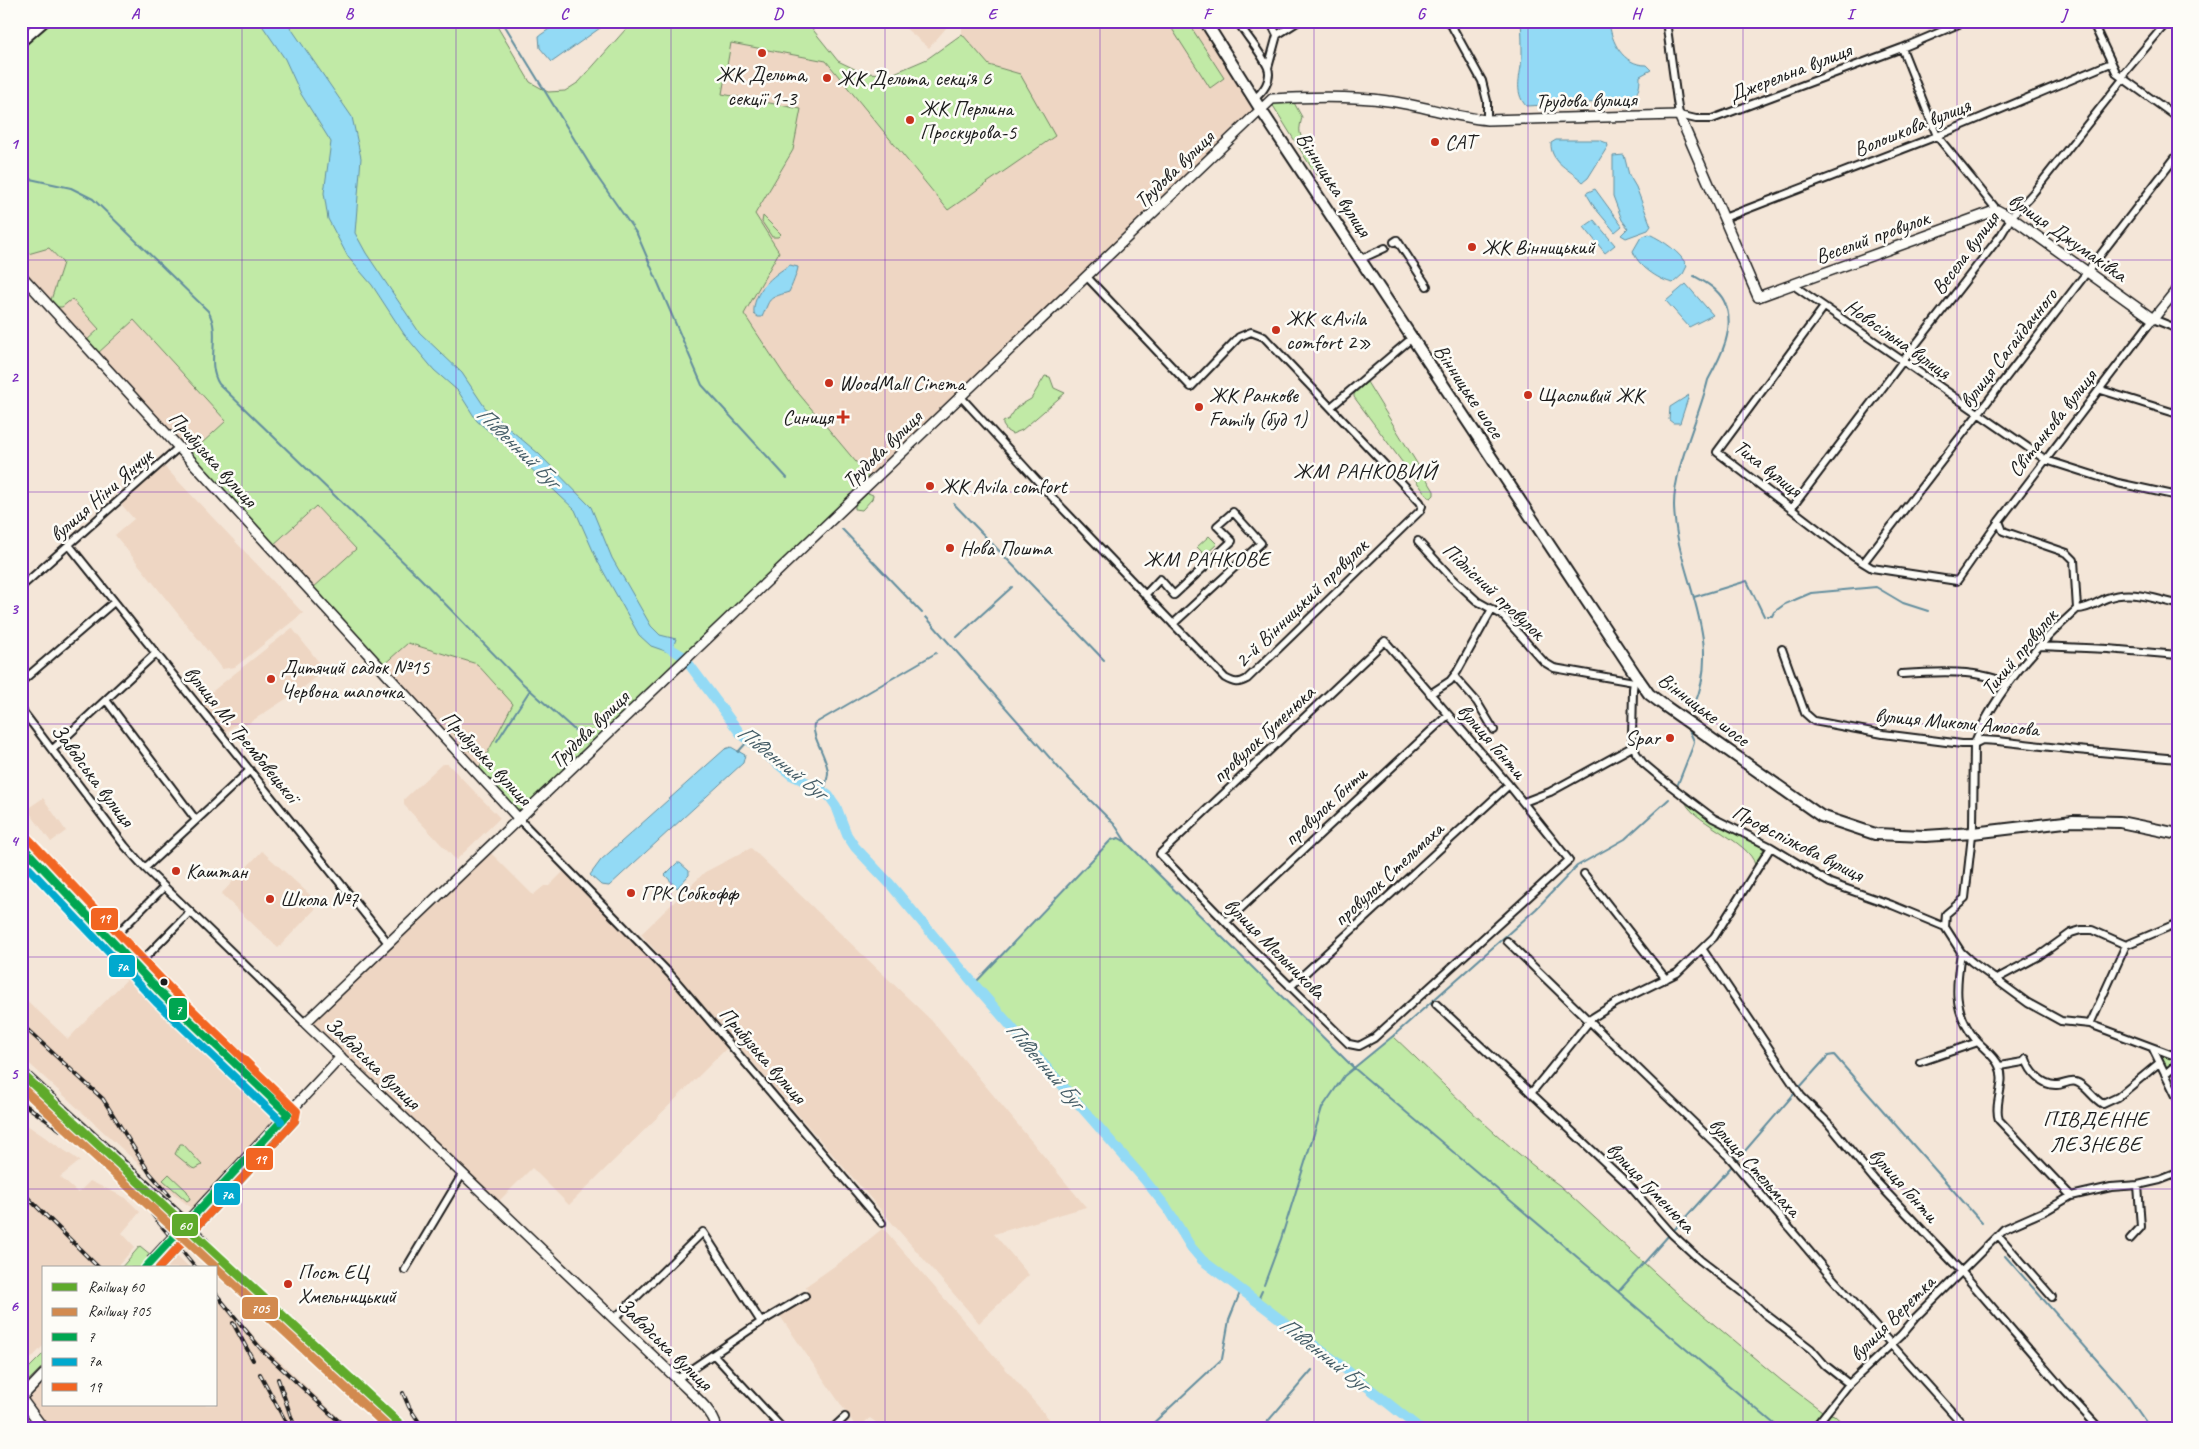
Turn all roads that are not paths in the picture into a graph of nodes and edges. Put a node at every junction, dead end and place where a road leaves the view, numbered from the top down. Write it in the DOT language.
graph roads {
  1 [pos="44,21"];
  2 [pos="1205,21"];
  3 [pos="1237,21"];
  4 [pos="1270,21"];
  5 [pos="1299,21"];
  6 [pos="1449,21"];
  7 [pos="1679,21"];
  8 [pos="1966,21"];
  9 [pos="2092,21"];
  10 [pos="2168,21"];
  11 [pos="1666,23"];
  12 [pos="1277,35"];
  13 [pos="21,41"];
  14 [pos="1902,48"];
  15 [pos="2111,63"];
  16 [pos="1268,70"];
  17 [pos="2123,79"];
  18 [pos="1254,99"];
  19 [pos="1261,110"];
  20 [pos="1679,115"];
  21 [pos="2178,118"];
  22 [pos="1487,120"];
  23 [pos="1937,136"];
  24 [pos="2178,154"];
  25 [pos="1997,210"];
  26 [pos="1724,218"];
  27 [pos="2012,218"];
  28 [pos="1394,242"];
  29 [pos="1385,248"];
  30 [pos="1361,259"];
  31 [pos="2088,272"];
  32 [pos="21,275"];
  33 [pos="1087,277"];
  34 [pos="1374,280"];
  35 [pos="1792,285"];
  36 [pos="1427,286"];
  37 [pos="2178,288"];
  38 [pos="1824,307"];
  39 [pos="2153,319"];
  40 [pos="2178,329"];
  41 [pos="1412,338"];
  42 [pos="1902,362"];
  43 [pos="2101,390"];
  44 [pos="961,397"];
  45 [pos="1331,407"];
  46 [pos="1977,414"];
  47 [pos="2178,414"];
  48 [pos="179,447"];
  49 [pos="2046,460"];
  50 [pos="2178,496"];
  51 [pos="1791,509"];
  52 [pos="2000,521"];
  53 [pos="1418,541"];
  54 [pos="69,545"];
  55 [pos="1864,562"];
  56 [pos="1957,581"];
  57 [pos="21,587"];
  58 [pos="1145,595"];
  59 [pos="114,602"];
  60 [pos="2178,604"];
  61 [pos="1492,609"];
  62 [pos="2077,609"];
  63 [pos="1173,624"];
  64 [pos="1389,646"];
  65 [pos="2040,646"];
  66 [pos="1782,649"];
  67 [pos="156,653"];
  68 [pos="2178,655"];
  69 [pos="1902,674"];
  70 [pos="1454,676"];
  71 [pos="1636,681"];
  72 [pos="21,682"];
  73 [pos="2008,685"];
  74 [pos="1430,694"];
  75 [pos="106,700"];
  76 [pos="21,709"];
  77 [pos="1448,715"];
  78 [pos="1494,730"];
  79 [pos="1974,744"];
  80 [pos="1634,746"];
  81 [pos="52,750"];
  82 [pos="2178,758"];
  83 [pos="250,770"];
  84 [pos="1509,785"];
  85 [pos="1524,802"];
  86 [pos="196,820"];
  87 [pos="520,820"];
  88 [pos="1972,833"];
  89 [pos="2178,834"];
  90 [pos="21,845"];
  91 [pos="1771,847"];
  92 [pos="1160,854"];
  93 [pos="145,868"];
  94 [pos="1584,874"];
  95 [pos="164,887"];
  96 [pos="190,912"];
  97 [pos="1226,922"];
  98 [pos="2178,923"];
  99 [pos="1945,928"];
  100 [pos="110,941"];
  101 [pos="1507,941"];
  102 [pos="389,944"];
  103 [pos="2126,945"];
  104 [pos="1703,950"];
  105 [pos="1961,952"];
  106 [pos="136,967"];
  107 [pos="1666,979"];
  108 [pos="1996,979"];
  109 [pos="1290,987"];
  110 [pos="1436,1004"];
  111 [pos="1591,1021"];
  112 [pos="306,1023"];
  113 [pos="2090,1024"];
  114 [pos="1374,1038"];
  115 [pos="1978,1042"];
  116 [pos="2153,1048"];
  117 [pos="341,1057"];
  118 [pos="2178,1057"];
  119 [pos="1920,1062"];
  120 [pos="2159,1063"];
  121 [pos="2178,1063"];
  122 [pos="2000,1066"];
  123 [pos="2165,1074"];
  124 [pos="1532,1092"];
  125 [pos="2178,1100"];
  126 [pos="288,1114"];
  127 [pos="463,1173"];
  128 [pos="2178,1174"];
  129 [pos="2138,1185"];
  130 [pos="2071,1196"];
  131 [pos="882,1223"];
  132 [pos="1998,1235"];
  133 [pos="2130,1238"];
  134 [pos="148,1264"];
  135 [pos="405,1270"];
  136 [pos="1961,1271"];
  137 [pos="805,1296"];
  138 [pos="2052,1297"];
  139 [pos="614,1319"];
  140 [pos="762,1322"];
  141 [pos="1891,1343"];
  142 [pos="714,1355"];
  143 [pos="42,1376"];
  144 [pos="677,1379"];
  145 [pos="1849,1384"];
  146 [pos="21,1398"];
  147 [pos="845,1417"];
  148 [pos="43,1428"];
  149 [pos="717,1428"];
  150 [pos="782,1428"];
  151 [pos="833,1428"];
  152 [pos="1814,1428"];
  153 [pos="1966,1428"];
  154 [pos="2099,1428"];
  1 -- 13 [label="main road"];
  2 -- 18 [label="main road, Вінницька вулиця"];
  3 -- 16 [label="street"];
  4 -- 12 [label="street"];
  5 -- 12 [label="street"];
  6 -- 22 [label="street"];
  7 -- 11 [label="street"];
  8 -- 14 [label="street, Джерельна вулиця"];
  9 -- 15 [label="street"];
  10 -- 17 [label="street, Весела вулиця"];
  11 -- 20 [label="street"];
  12 -- 16 [label="street"];
  14 -- 20 [label="street, Джерельна вулиця"];
  14 -- 23 [label="street, вулиця Джумаківка"];
  15 -- 17 [label="street"];
  15 -- 23 [label="street, Волошкова вулиця"];
  16 -- 18 [label="street"];
  17 -- 21 [label="street"];
  17 -- 27 [label="street, Весела вулиця"];
  18 -- 19 [label="main road, Вінницька вулиця"];
  19 -- 22 [label="street, Трудова вулиця"];
  19 -- 30 [label="main road, Вінницька вулиця"];
  19 -- 33 [label="street, Трудова вулиця"];
  20 -- 22 [label="street, Трудова вулиця"];
  20 -- 26 [label="street"];
  23 -- 25 [label="street, вулиця Джумаківка"];
  23 -- 26 [label="street, Волошкова вулиця"];
  24 -- 31 [label="street, вулиця Сагайдачного"];
  25 -- 27 [label="street, вулиця Джумаківка"];
  25 -- 35 [label="street, Веселий провулок"];
  26 -- 35 [label="street, Веселий провулок"];
  27 -- 31 [label="street, вулиця Джумаківка"];
  27 -- 42 [label="street, Весела вулиця"];
  28 -- 36 [label="street"];
  29 -- 30 [label="street"];
  30 -- 34 [label="main road, Вінницька вулиця"];
  31 -- 39 [label="street, вулиця Джумаківка"];
  31 -- 46 [label="street, вулиця Сагайдачного"];
  32 -- 48 [label="street, Прибузька вулиця"];
  33 -- 44 [label="street, Трудова вулиця"];
  33 -- 45 [label="street, 2-й Вінницький провулок"];
  34 -- 41 [label="main road, Вінницьке шосе"];
  35 -- 38 [label="street, Новосільна вулиця"];
  37 -- 39 [label="street, Світанкова вулиця"];
  38 -- 42 [label="street, Новосільна вулиця"];
  38 -- 51 [label="street, Тиха вулиця"];
  39 -- 40 [label="street, вулиця Джумаківка"];
  39 -- 43 [label="street, Світанкова вулиця"];
  41 -- 45 [label="street"];
  41 -- 71 [label="main road, Вінницьке шосе"];
  42 -- 46 [label="street, Новосільна вулиця"];
  42 -- 51 [label="street, Весела вулиця"];
  43 -- 47 [label="street"];
  43 -- 49 [label="street, Світанкова вулиця"];
  44 -- 58 [label="street, 2-й Вінницький провулок"];
  44 -- 87 [label="street, Трудова вулиця"];
  45 -- 63 [label="street, 2-й Вінницький провулок"];
  46 -- 49 [label="street, Новосільна вулиця"];
  46 -- 55 [label="street, вулиця Сагайдачного"];
  48 -- 54 [label="street, вулиця Ніни Янчук"];
  48 -- 87 [label="street, Прибузька вулиця"];
  49 -- 50 [label="street, Новосільна вулиця"];
  49 -- 52 [label="street, Світанкова вулиця"];
  51 -- 55 [label="street, Тиха вулиця"];
  52 -- 56 [label="street, Світанкова вулиця"];
  52 -- 62 [label="street"];
  53 -- 61 [label="street, Підлісний провулок"];
  54 -- 57 [label="street, вулиця Ніни Янчук"];
  54 -- 59 [label="street, вулиця М. Трембовецької"];
  55 -- 56 [label="street, Тиха вулиця"];
  58 -- 63 [label="street, 2-й Вінницький провулок"];
  58 -- 63 [label="street"];
  59 -- 67 [label="street, вулиця М. Трембовецької"];
  59 -- 72 [label="street"];
  60 -- 62 [label="street"];
  61 -- 70 [label="street"];
  61 -- 71 [label="street, Підлісний провулок"];
  62 -- 65 [label="street, Тихий провулок"];
  64 -- 74 [label="street, вулиця Гонти"];
  64 -- 92 [label="street, провулок Гуменюка"];
  65 -- 68 [label="street"];
  65 -- 73 [label="street, Тихий провулок"];
  66 -- 79 [label="street, вулиця Миколи Амосова"];
  67 -- 75 [label="street"];
  67 -- 83 [label="street, вулиця М. Трембовецької"];
  69 -- 73 [label="street"];
  70 -- 74 [label="street"];
  70 -- 78 [label="street"];
  71 -- 80 [label="street"];
  71 -- 88 [label="main road, Вінницьке шосе"];
  73 -- 79 [label="street, Тихий провулок"];
  74 -- 77 [label="street, вулиця Гонти"];
  75 -- 81 [label="street"];
  75 -- 86 [label="street"];
  76 -- 81 [label="street, Заводська вулиця"];
  77 -- 84 [label="street, вулиця Гонти"];
  77 -- 97 [label="street, провулок Гонти"];
  79 -- 82 [label="street, вулиця Миколи Амосова"];
  79 -- 88 [label="street"];
  80 -- 85 [label="street"];
  80 -- 91 [label="street, Профспілкова вулиця"];
  81 -- 93 [label="street, Заводська вулиця"];
  83 -- 86 [label="street"];
  83 -- 102 [label="street, вулиця М. Трембовецької"];
  84 -- 85 [label="street, вулиця Гонти"];
  84 -- 109 [label="street, провулок Стельмаха"];
  85 -- 114 [label="street, вулиця Гонти"];
  86 -- 93 [label="street"];
  87 -- 102 [label="street, Трудова вулиця"];
  87 -- 131 [label="street, Прибузька вулиця"];
  88 -- 89 [label="main road, Вінницьке шосе"];
  88 -- 99 [label="street"];
  90 -- 100 [label="street"];
  91 -- 99 [label="street, Профспілкова вулиця"];
  91 -- 104 [label="street"];
  92 -- 97 [label="street, вулиця Мельникова"];
  93 -- 95 [label="street, Заводська вулиця"];
  94 -- 107 [label="street"];
  95 -- 96 [label="street, Заводська вулиця"];
  95 -- 100 [label="street"];
  96 -- 106 [label="street"];
  96 -- 112 [label="street, Заводська вулиця"];
  97 -- 109 [label="street, вулиця Мельникова"];
  98 -- 103 [label="street"];
  99 -- 105 [label="street"];
  100 -- 106 [label="street"];
  101 -- 111 [label="street, вулиця Стельмаха"];
  102 -- 112 [label="street, Трудова вулиця"];
  103 -- 108 [label="street"];
  103 -- 113 [label="street"];
  104 -- 107 [label="street"];
  104 -- 136 [label="street, вулиця Гонти"];
  105 -- 108 [label="street"];
  105 -- 115 [label="street"];
  106 -- 126 [label="street"];
  107 -- 111 [label="street"];
  108 -- 113 [label="street"];
  109 -- 114 [label="street, вулиця Мельникова"];
  110 -- 124 [label="street, вулиця Гуменюка"];
  111 -- 124 [label="street"];
  111 -- 141 [label="street, вулиця Стельмаха"];
  112 -- 117 [label="street, Заводська вулиця"];
  113 -- 116 [label="street"];
  115 -- 119 [label="street"];
  115 -- 122 [label="street"];
  116 -- 118 [label="street"];
  116 -- 120 [label="street"];
  117 -- 126 [label="street"];
  117 -- 127 [label="street, Заводська вулиця"];
  120 -- 122 [label="street"];
  120 -- 123 [label="street"];
  121 -- 123 [label="street"];
  122 -- 130 [label="street"];
  123 -- 125 [label="street"];
  124 -- 145 [label="street, вулиця Гуменюка"];
  126 -- 134 [label="street, bridge"];
  127 -- 135 [label="street"];
  127 -- 139 [label="street, Заводська вулиця"];
  128 -- 129 [label="street, вулиця Веретка"];
  129 -- 130 [label="street, вулиця Веретка"];
  129 -- 133 [label="street"];
  130 -- 132 [label="street, вулиця Веретка"];
  132 -- 136 [label="street, вулиця Веретка"];
  132 -- 138 [label="street"];
  136 -- 141 [label="street, вулиця Веретка"];
  136 -- 154 [label="street, вулиця Гонти"];
  137 -- 140 [label="street"];
  139 -- 140 [label="street"];
  139 -- 144 [label="street, Заводська вулиця"];
  140 -- 142 [label="street"];
  141 -- 145 [label="street, вулиця Веретка"];
  141 -- 153 [label="street, вулиця Стельмаха"];
  142 -- 144 [label="street"];
  142 -- 150 [label="street"];
  143 -- 146 [label="street"];
  144 -- 149 [label="street, Заводська вулиця"];
  145 -- 152 [label="street, вулиця Веретка"];
  146 -- 148 [label="street"];
  147 -- 151 [label="street"];
}
